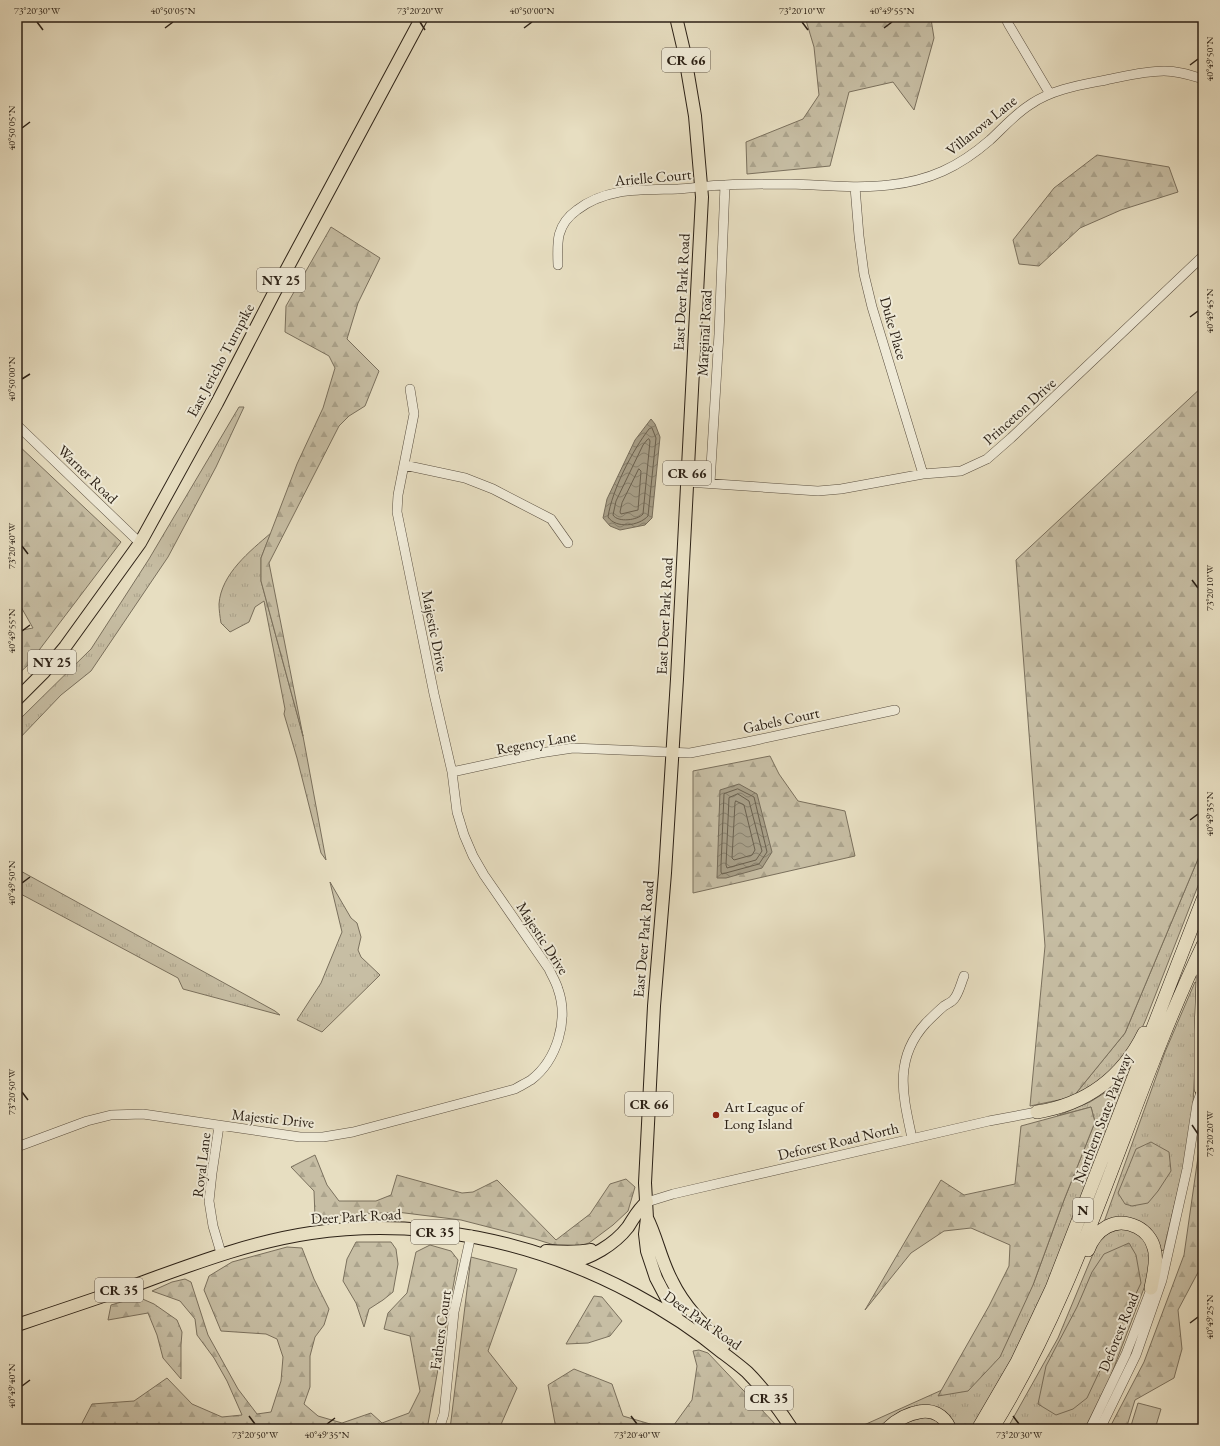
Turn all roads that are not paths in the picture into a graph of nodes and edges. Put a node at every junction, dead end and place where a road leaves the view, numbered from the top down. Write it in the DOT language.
graph roads {
  1 [pos="422,17"];
  2 [pos="676,17"];
  3 [pos="1005,17"];
  4 [pos="1203,79"];
  5 [pos="1050,94"];
  6 [pos="725,185"];
  7 [pos="702,187"];
  8 [pos="855,187"];
  9 [pos="1203,256"];
  10 [pos="558,265"];
  11 [pos="410,389"];
  12 [pos="17,425"];
  13 [pos="404,465"];
  14 [pos="923,474"];
  15 [pos="687,482"];
  16 [pos="710,483"];
  17 [pos="140,543"];
  18 [pos="568,543"];
  19 [pos="17,699"];
  20 [pos="895,710"];
  21 [pos="673,753"];
  22 [pos="452,772"];
  23 [pos="1203,900"];
  24 [pos="1203,945"];
  25 [pos="964,976"];
  26 [pos="1203,976"];
  27 [pos="1170,984"];
  28 [pos="1202,1033"];
  29 [pos="1202,1088"];
  30 [pos="1038,1112"];
  31 [pos="219,1126"];
  32 [pos="912,1138"];
  33 [pos="17,1147"];
  34 [pos="647,1202"];
  35 [pos="647,1218"];
  36 [pos="470,1235"];
  37 [pos="1170,1245"];
  38 [pos="607,1246"];
  39 [pos="521,1248"];
  40 [pos="221,1253"];
  41 [pos="568,1263"];
  42 [pos="1151,1288"];
  43 [pos="1055,1312"];
  44 [pos="677,1318"];
  45 [pos="17,1325"];
  46 [pos="746,1372"];
  47 [pos="439,1429"];
  48 [pos="792,1429"];
  49 [pos="887,1429"];
  50 [pos="950,1429"];
  51 [pos="978,1429"];
  52 [pos="992,1429"];
  53 [pos="1090,1429"];
  54 [pos="1100,1429"];
  1 -- 17 [label="main road, East Jericho Turnpike / NY 25"];
  2 -- 7 [label="main road, East Deer Park Road / CR 66"];
  3 -- 5 [label="street"];
  4 -- 5 [label="street, Villanova Lane"];
  5 -- 8 [label="street, Villanova Lane"];
  6 -- 7 [label="street, Villanova Lane"];
  6 -- 8 [label="street, Villanova Lane"];
  6 -- 16 [label="street, Marginal Road"];
  7 -- 10 [label="street, Arielle Court"];
  7 -- 15 [label="main road, East Deer Park Road / CR 66"];
  8 -- 14 [label="street, Duke Place"];
  9 -- 14 [label="street, Princeton Drive"];
  11 -- 13 [label="street, Majestic Drive"];
  12 -- 17 [label="street, Warner Road"];
  13 -- 18 [label="street"];
  13 -- 22 [label="street, Majestic Drive"];
  14 -- 16 [label="street, Princeton Drive"];
  15 -- 16 [label="street, Princeton Drive"];
  15 -- 21 [label="main road, East Deer Park Road / CR 66"];
  17 -- 19 [label="main road, East Jericho Turnpike / NY 25"];
  20 -- 21 [label="street, Gabels Court"];
  21 -- 22 [label="street, Regency Lane"];
  21 -- 34 [label="main road, East Deer Park Road / CR 66"];
  22 -- 31 [label="street, Majestic Drive"];
  23 -- 27 [label="highway, Northern State Parkway / N"];
  24 -- 43 [label="highway, Northern State Parkway / N"];
  25 -- 32 [label="street"];
  26 -- 28 [label="highway"];
  27 -- 30 [label="highway"];
  27 -- 51 [label="highway, Northern State Parkway / N"];
  28 -- 29 [label="highway"];
  29 -- 37 [label="street, Deforest Road"];
  30 -- 32 [label="street, Deforest Road North"];
  31 -- 33 [label="street, Majestic Drive"];
  31 -- 40 [label="street, Royal Lane"];
  32 -- 34 [label="street, Deforest Road North"];
  34 -- 35 [label="main road, East Deer Park Road / CR 66"];
  34 -- 38 [label="main road"];
  35 -- 44 [label="main road, East Deer Park Road / CR 66"];
  35 -- 46 [label="main road, East Deer Park Road / CR 66"];
  36 -- 39 [label="main road, Deer Park Road / CR 35"];
  36 -- 40 [label="main road, Deer Park Road / CR 35"];
  36 -- 47 [label="street, Fathers Court"];
  37 -- 42 [label="street, Deforest Road"];
  37 -- 54 [label="street, Deforest Road"];
  38 -- 39 [label="main road"];
  38 -- 41 [label="main road"];
  39 -- 41 [label="main road, Deer Park Road / CR 35"];
  40 -- 45 [label="main road, Deer Park Road / CR 35"];
  41 -- 44 [label="main road, Deer Park Road / CR 35"];
  42 -- 43 [label="highway"];
  42 -- 53 [label="street, Deforest Road"];
  43 -- 52 [label="highway, Northern State Parkway / N"];
  44 -- 46 [label="main road, Deer Park Road / CR 35"];
  46 -- 48 [label="main road, Deer Park Road / CR 35"];
  49 -- 50 [label="highway"];
}
